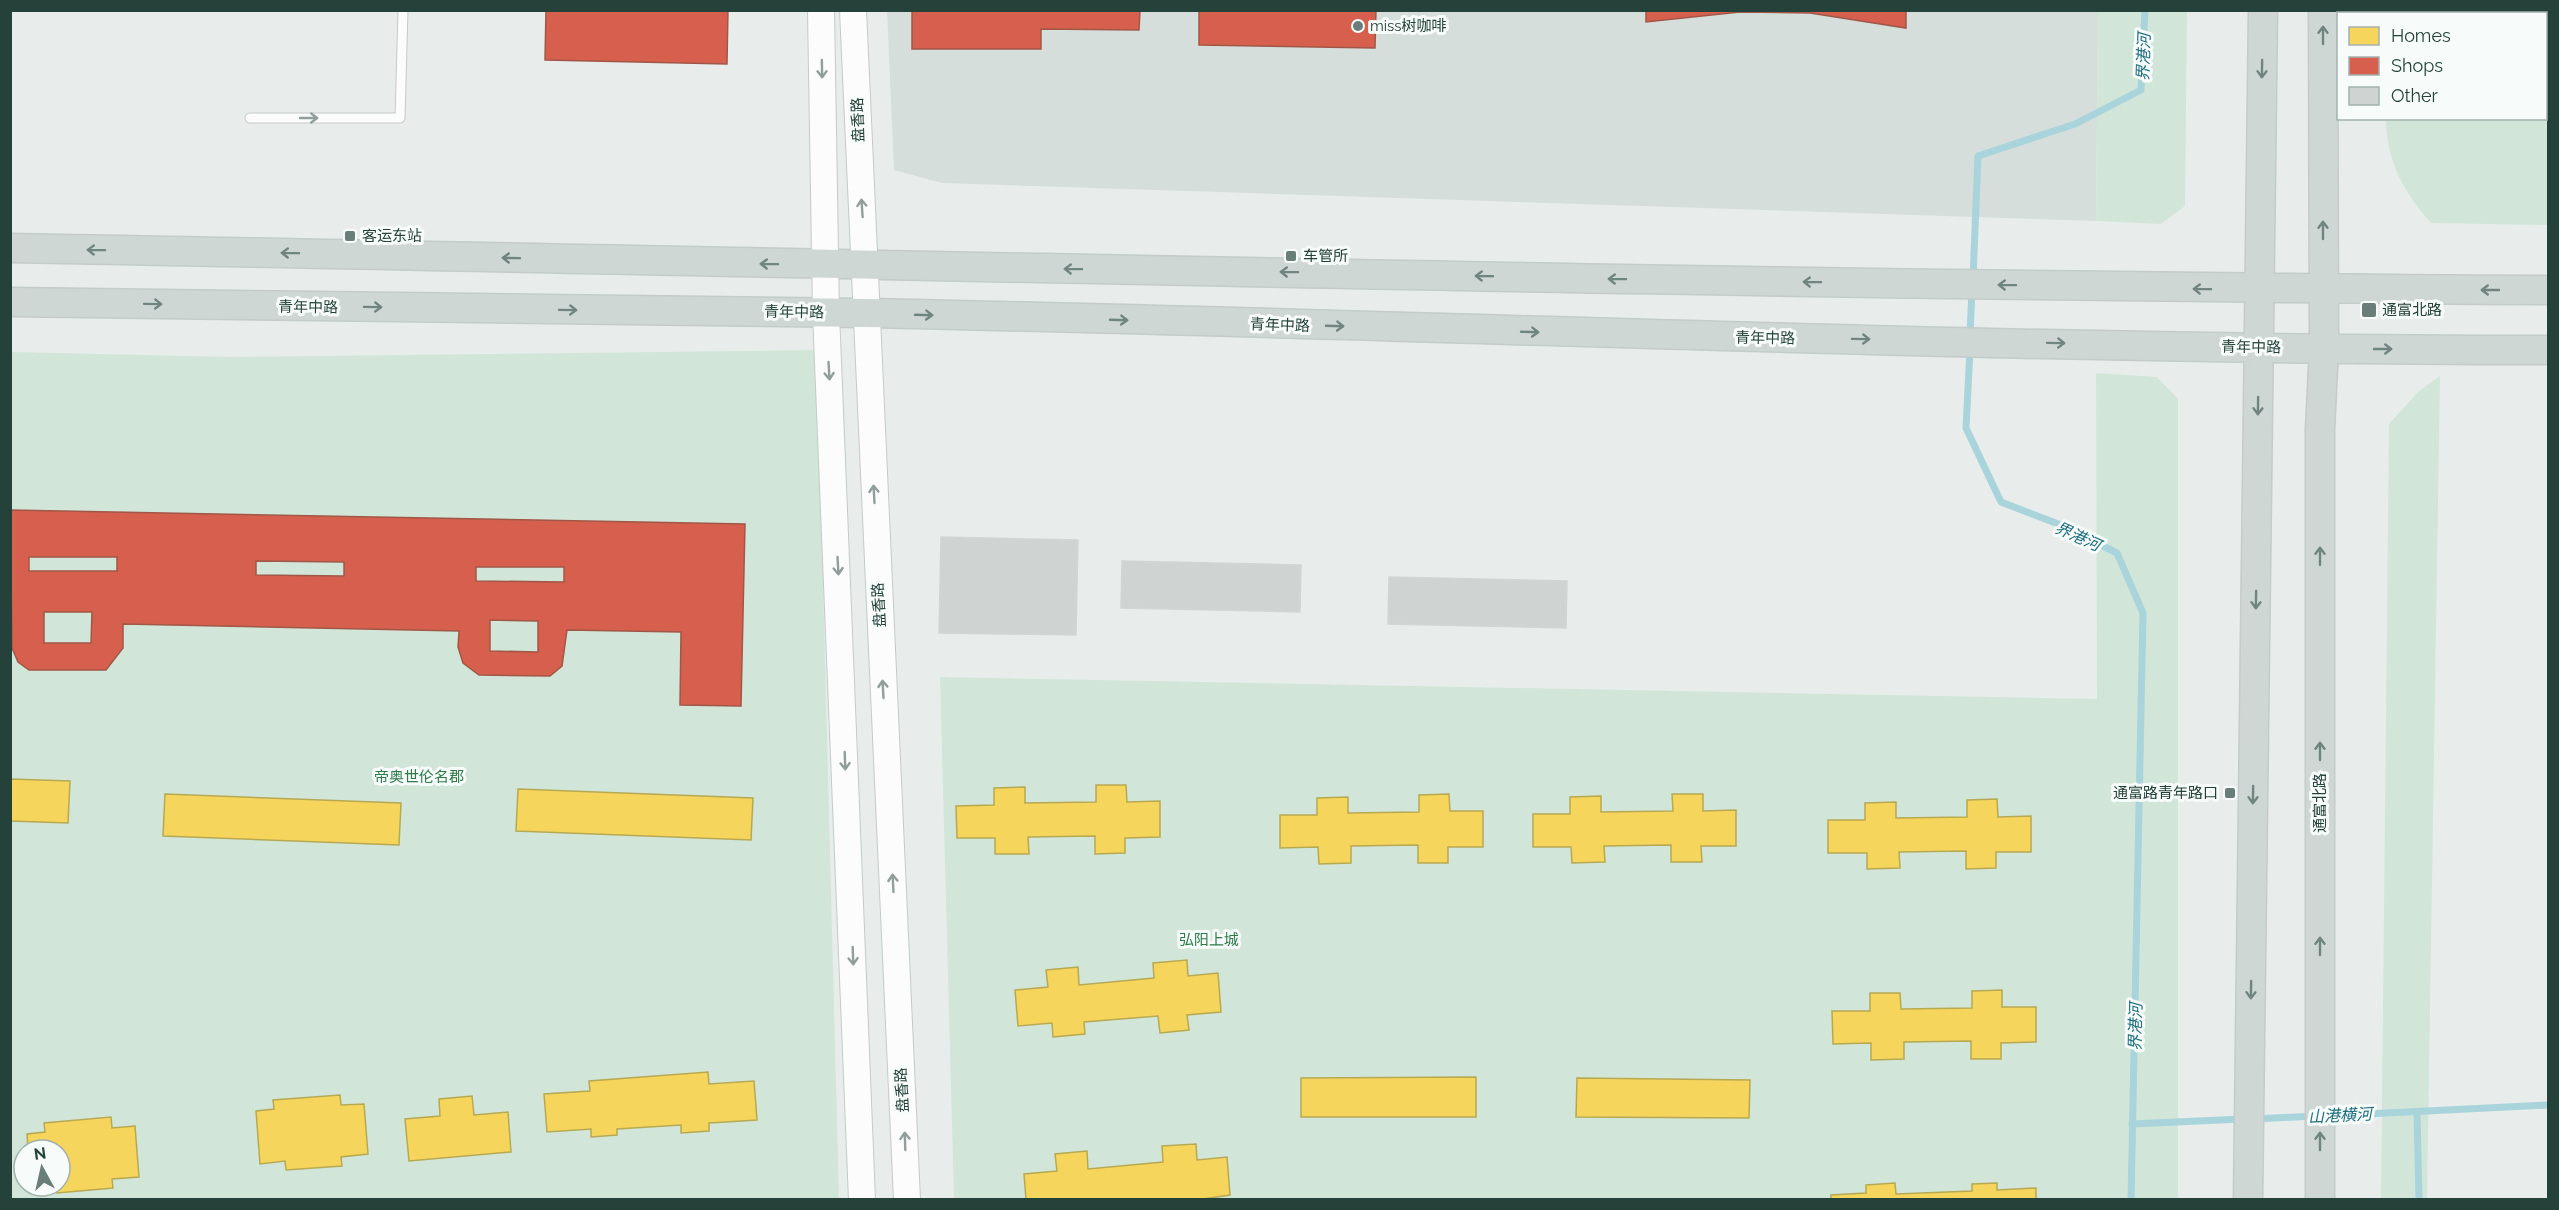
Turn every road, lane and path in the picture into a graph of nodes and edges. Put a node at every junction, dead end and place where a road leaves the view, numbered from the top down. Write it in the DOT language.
graph roads {
  1 [pos="403,10"];
  2 [pos="821,10"];
  3 [pos="853,10"];
  4 [pos="2263,10"];
  5 [pos="2323,10"];
  6 [pos="250,118"];
  7 [pos="10,248"];
  8 [pos="827,266"];
  9 [pos="865,266"];
  10 [pos="2323,289"];
  11 [pos="2260,290"];
  12 [pos="2548,290"];
  13 [pos="10,302"];
  14 [pos="826,313"];
  15 [pos="866,313"];
  16 [pos="2259,347"];
  17 [pos="2324,348"];
  18 [pos="2548,350"];
  19 [pos="862,1200"];
  20 [pos="907,1200"];
  21 [pos="2248,1200"];
  22 [pos="2320,1200"];
  6 -- 1 [label="lane, one-way"];
  2 -- 8 [label="street, one-way"];
  9 -- 3 [label="street, 盘香路, one-way"];
  4 -- 11 [label="main road, one-way"];
  10 -- 5 [label="main road, 通富北路, one-way"];
  8 -- 7 [label="main road, one-way"];
  8 -- 9 [label="main road"];
  8 -- 14 [label="street"];
  11 -- 9 [label="main road, one-way"];
  9 -- 15 [label="street, 盘香路"];
  10 -- 11 [label="main road"];
  12 -- 10 [label="main road, one-way"];
  10 -- 17 [label="main road, 通富北路"];
  11 -- 16 [label="main road"];
  13 -- 14 [label="main road, 青年中路, one-way"];
  14 -- 15 [label="main road, 青年中路"];
  14 -- 19 [label="street, one-way"];
  15 -- 16 [label="main road, 青年中路, one-way"];
  20 -- 15 [label="street, 盘香路, one-way"];
  16 -- 17 [label="main road, 青年中路"];
  16 -- 21 [label="main road, one-way"];
  17 -- 18 [label="main road, 青年中路, one-way"];
  22 -- 17 [label="main road, 通富北路, one-way"];
}
